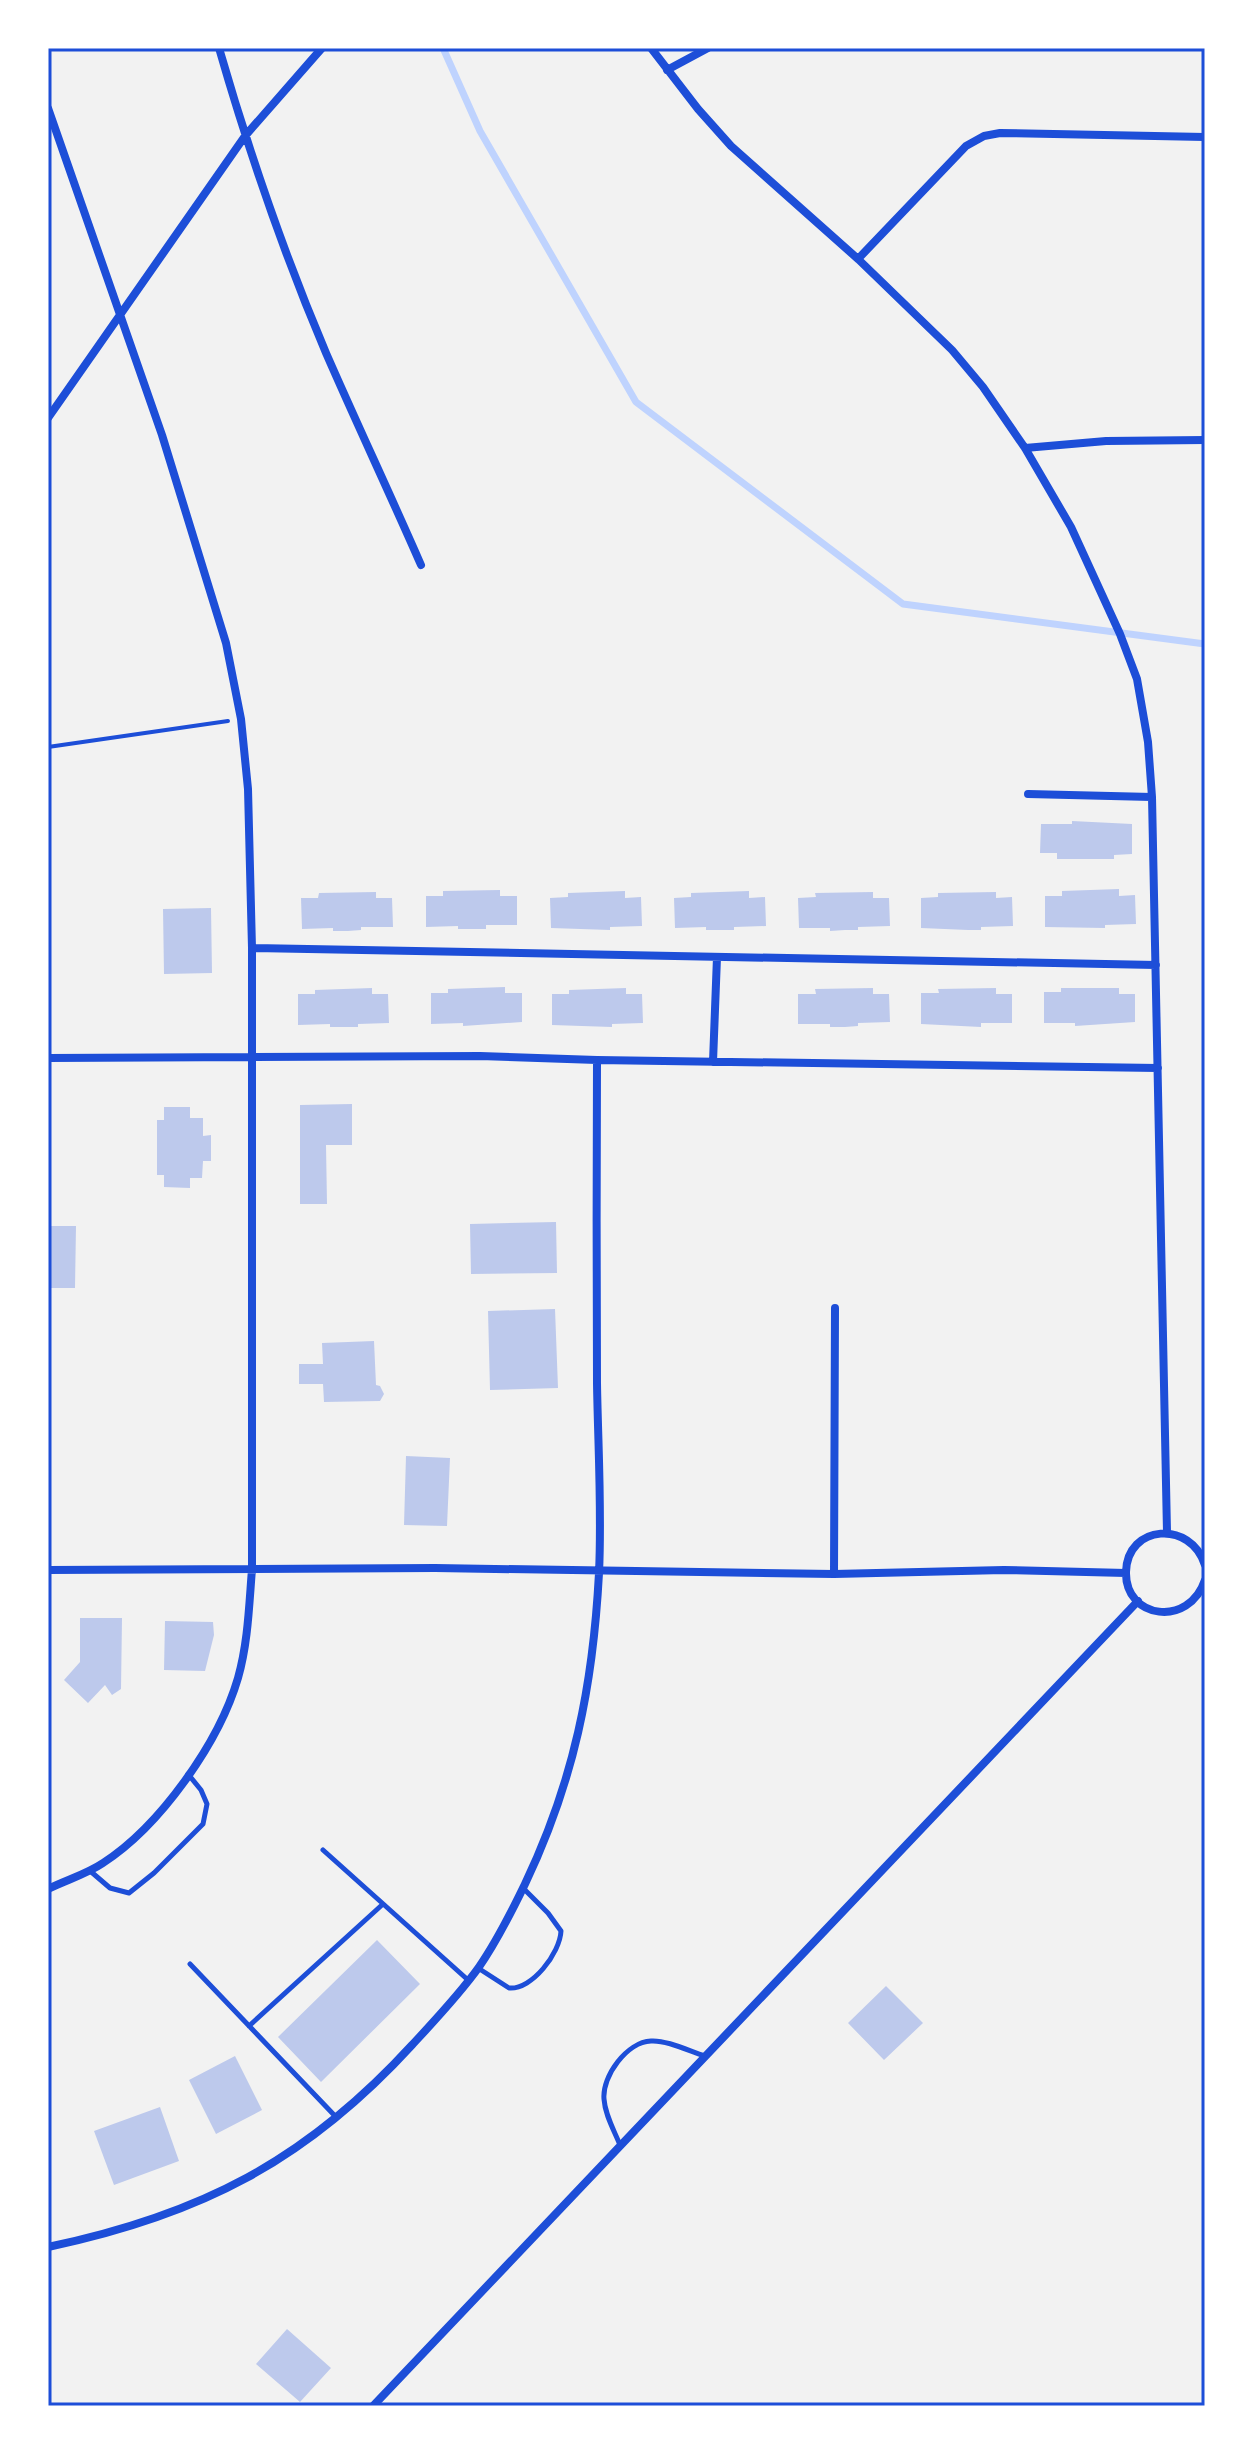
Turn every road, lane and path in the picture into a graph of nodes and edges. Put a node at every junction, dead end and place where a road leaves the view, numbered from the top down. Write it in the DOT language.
graph roads {
  1 [pos="219,48"];
  2 [pos="322,48"];
  3 [pos="651,48"];
  4 [pos="708,48"];
  5 [pos="667,70"];
  6 [pos="48,108"];
  7 [pos="245,136"];
  8 [pos="1205,137"];
  9 [pos="858,259"];
  10 [pos="120,312"];
  11 [pos="48,418"];
  12 [pos="1205,440"];
  13 [pos="1025,448"];
  14 [pos="421,565"];
  15 [pos="241,719"];
  16 [pos="48,747"];
  17 [pos="1028,794"];
  18 [pos="1152,797"];
  19 [pos="252,948"];
  20 [pos="717,957"];
  21 [pos="1156,965"];
  22 [pos="48,1058"];
  23 [pos="253,1059"];
  24 [pos="597,1060"];
  25 [pos="713,1062"];
  26 [pos="1158,1068"];
  27 [pos="835,1308"];
  28 [pos="1167,1532"];
  29 [pos="1205,1565"];
  30 [pos="252,1569"];
  31 [pos="48,1570"];
  32 [pos="599,1572"];
  33 [pos="1126,1573"];
  34 [pos="834,1574"];
  35 [pos="1205,1580"];
  36 [pos="1138,1601"];
  37 [pos="188,1774"];
  38 [pos="323,1850"];
  39 [pos="88,1870"];
  40 [pos="523,1888"];
  41 [pos="48,1889"];
  42 [pos="383,1904"];
  43 [pos="190,1964"];
  44 [pos="478,1968"];
  45 [pos="468,1980"];
  46 [pos="249,2026"];
  47 [pos="705,2057"];
  48 [pos="337,2118"];
  49 [pos="620,2147"];
  50 [pos="48,2247"];
  51 [pos="373,2406"];
  1 -- 7 [label="street"];
  2 -- 7 [label="street"];
  3 -- 5 [label="street"];
  4 -- 5 [label="street"];
  5 -- 9 [label="street"];
  6 -- 10 [label="street"];
  7 -- 10 [label="street"];
  7 -- 14 [label="street"];
  8 -- 9 [label="street"];
  9 -- 13 [label="street"];
  10 -- 11 [label="street"];
  10 -- 15 [label="street"];
  12 -- 13 [label="street"];
  13 -- 18 [label="street"];
  15 -- 16 [label="path"];
  15 -- 19 [label="street"];
  17 -- 18 [label="street"];
  18 -- 21 [label="street"];
  19 -- 20 [label="street"];
  19 -- 23 [label="street"];
  20 -- 21 [label="street"];
  20 -- 25 [label="street"];
  21 -- 26 [label="street"];
  22 -- 23 [label="street"];
  23 -- 24 [label="street"];
  23 -- 30 [label="street"];
  24 -- 25 [label="street"];
  24 -- 32 [label="street"];
  25 -- 26 [label="street"];
  26 -- 28 [label="street"];
  27 -- 34 [label="street"];
  28 -- 29 [label="street"];
  28 -- 33 [label="street"];
  30 -- 31 [label="street"];
  30 -- 32 [label="street"];
  30 -- 37 [label="street"];
  32 -- 34 [label="street"];
  32 -- 40 [label="street"];
  33 -- 34 [label="street"];
  33 -- 36 [label="street"];
  35 -- 36 [label="street"];
  36 -- 47 [label="street"];
  37 -- 39 [label="street"];
  37 -- 39 [label="lane"];
  38 -- 42 [label="lane"];
  39 -- 41 [label="street"];
  40 -- 44 [label="street"];
  40 -- 44 [label="lane"];
  42 -- 45 [label="lane"];
  42 -- 46 [label="lane"];
  43 -- 46 [label="lane"];
  44 -- 45 [label="street"];
  45 -- 48 [label="street"];
  46 -- 48 [label="lane"];
  47 -- 49 [label="street"];
  47 -- 49 [label="lane"];
  48 -- 50 [label="street"];
  49 -- 51 [label="street"];
}
